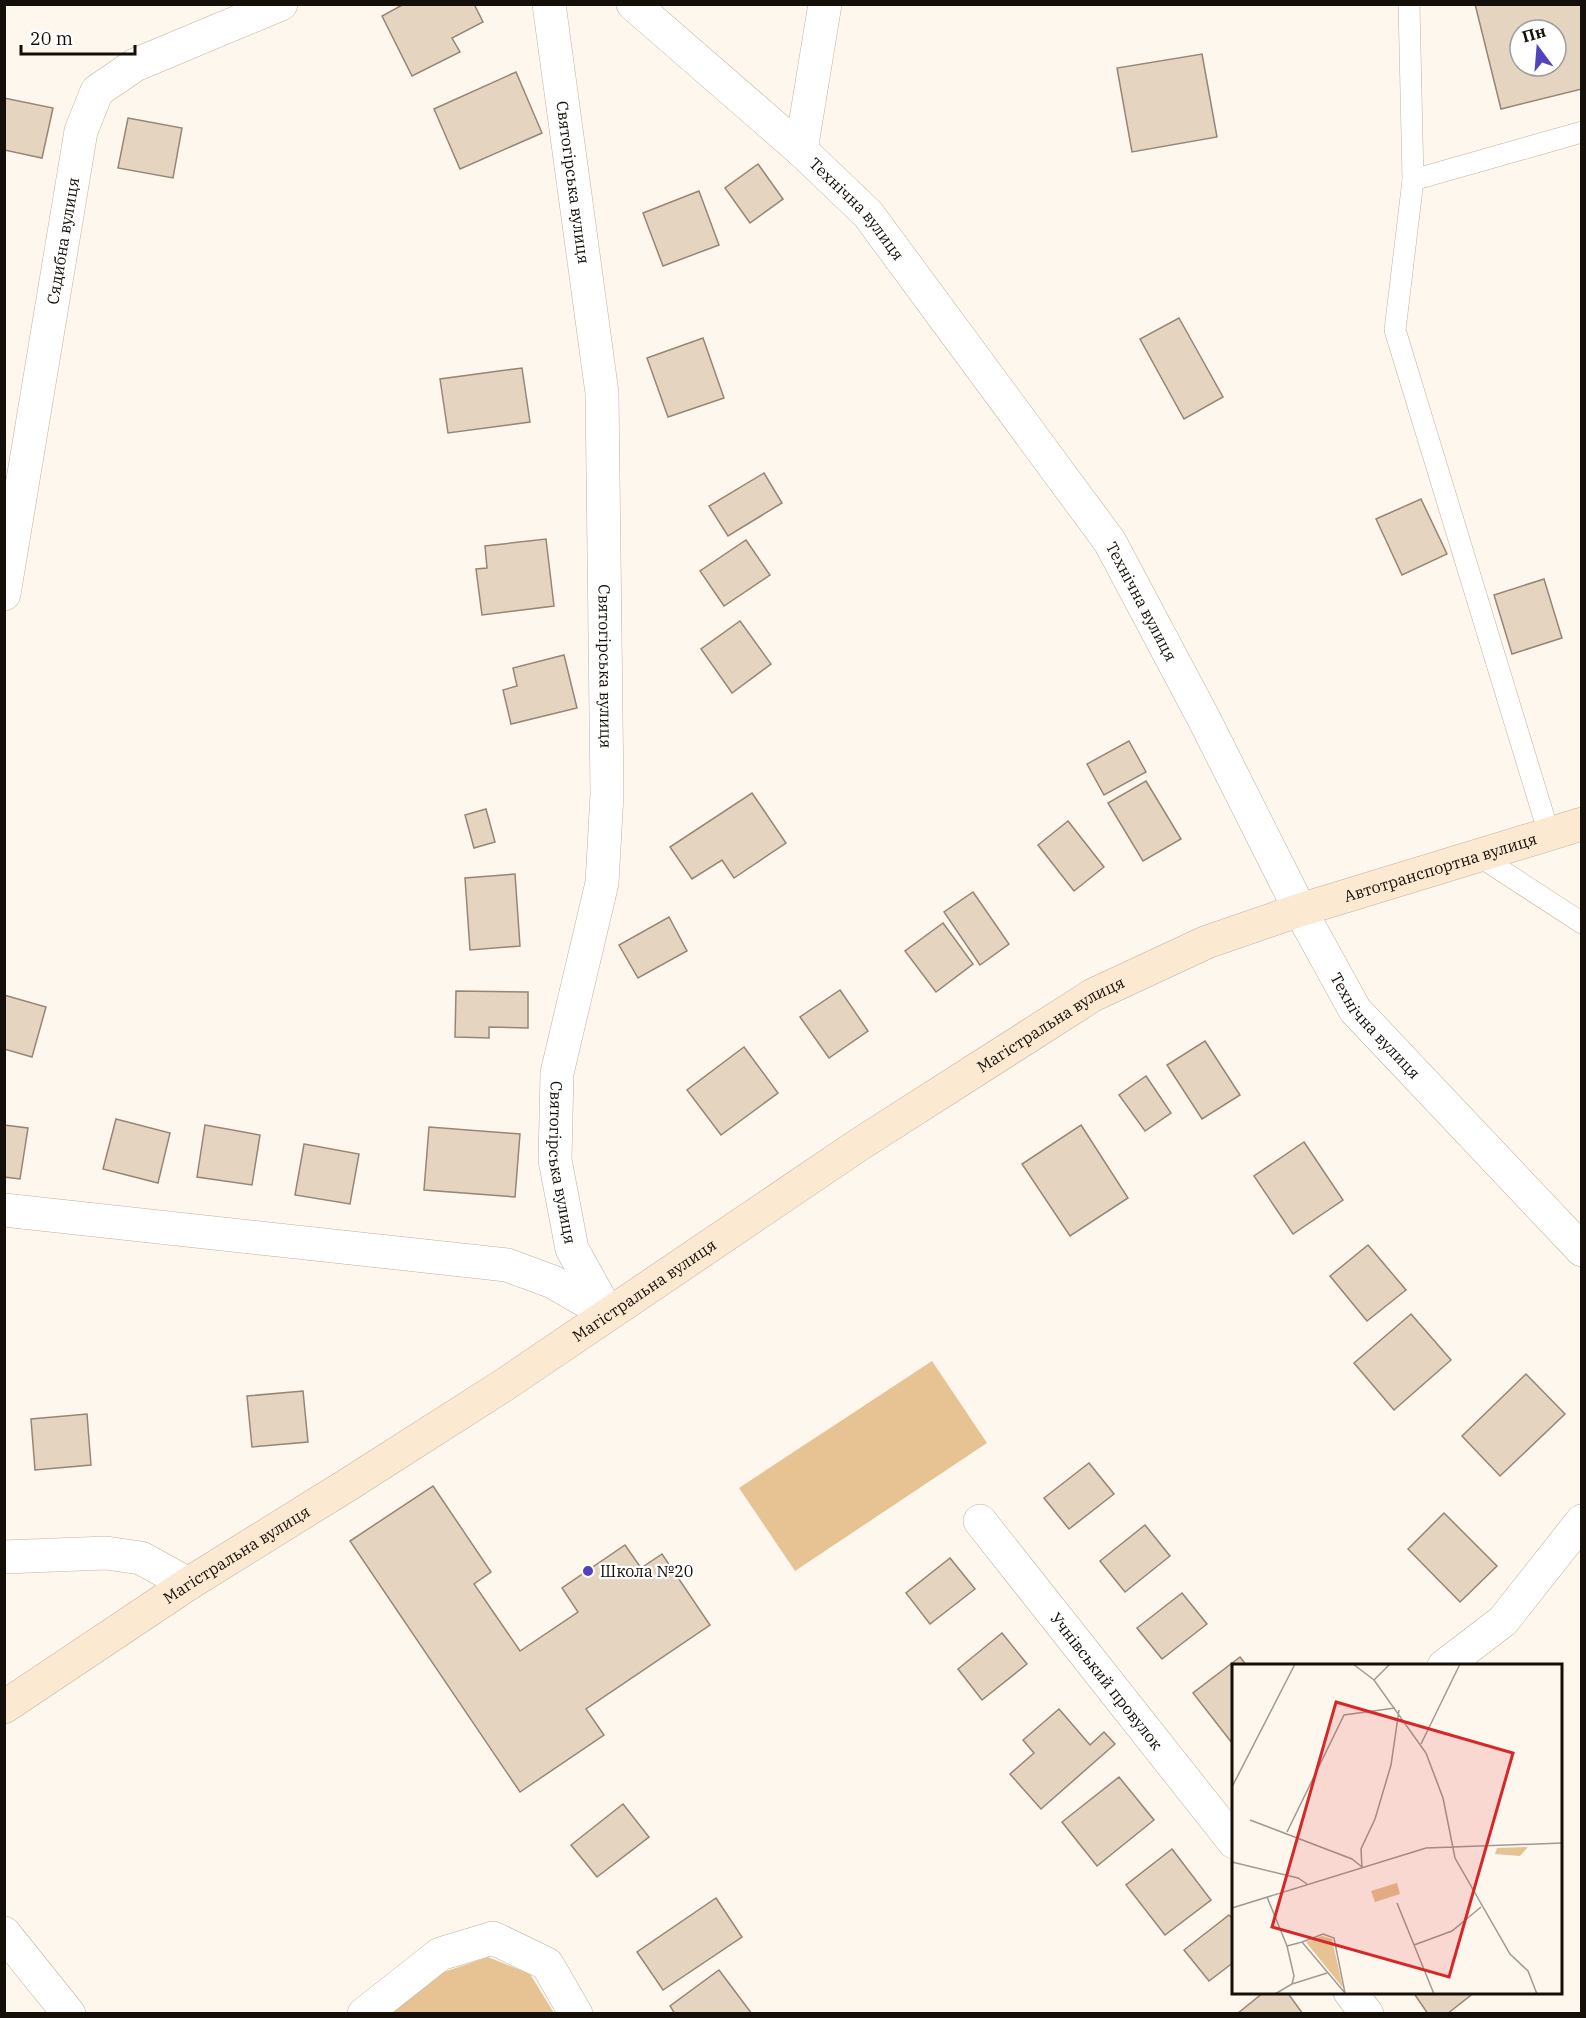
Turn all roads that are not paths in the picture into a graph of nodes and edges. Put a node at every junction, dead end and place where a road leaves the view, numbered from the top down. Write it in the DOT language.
graph roads {
  1 [pos="281,4"];
  2 [pos="549,4"];
  3 [pos="633,4"];
  4 [pos="825,4"];
  5 [pos="1409,4"];
  6 [pos="1581,132"];
  7 [pos="801,150"];
  8 [pos="1413,180"];
  9 [pos="4,594"];
  10 [pos="1581,824"];
  11 [pos="1549,834"];
  12 [pos="1479,856"];
  13 [pos="1300,910"];
  14 [pos="1581,923"];
  15 [pos="4,1210"];
  16 [pos="1581,1250"];
  17 [pos="608,1314"];
  18 [pos="980,1521"];
  19 [pos="1581,1521"];
  20 [pos="4,1557"];
  21 [pos="188,1584"];
  22 [pos="1445,1664"];
  23 [pos="4,1707"];
  24 [pos="1230,1832"];
  25 [pos="4,1933"];
  26 [pos="1352,1994"];
  27 [pos="69,2013"];
  28 [pos="364,2013"];
  29 [pos="576,2013"];
  30 [pos="1367,2013"];
  1 -- 9 [label="street, Сядибна вулиця"];
  2 -- 17 [label="street, Святогірська вулиця"];
  3 -- 7 [label="street, Технічна вулиця"];
  4 -- 7 [label="street"];
  5 -- 8 [label="lane"];
  6 -- 8 [label="lane"];
  7 -- 13 [label="street, Технічна вулиця"];
  8 -- 11 [label="lane"];
  10 -- 11 [label="main road, Автотранспортна вулиця"];
  11 -- 12 [label="main road, Автотранспортна вулиця"];
  12 -- 13 [label="main road, Автотранспортна вулиця"];
  12 -- 14 [label="lane"];
  13 -- 16 [label="street, Технічна вулиця"];
  13 -- 17 [label="main road, Магістральна вулиця"];
  15 -- 17 [label="street"];
  17 -- 21 [label="main road, Магістральна вулиця"];
  18 -- 24 [label="street, Учнівський провулок"];
  19 -- 22 [label="street"];
  20 -- 21 [label="street"];
  21 -- 23 [label="main road, Магістральна вулиця"];
  25 -- 27 [label="street"];
  26 -- 30 [label="street"];
  28 -- 29 [label="street"];
}
